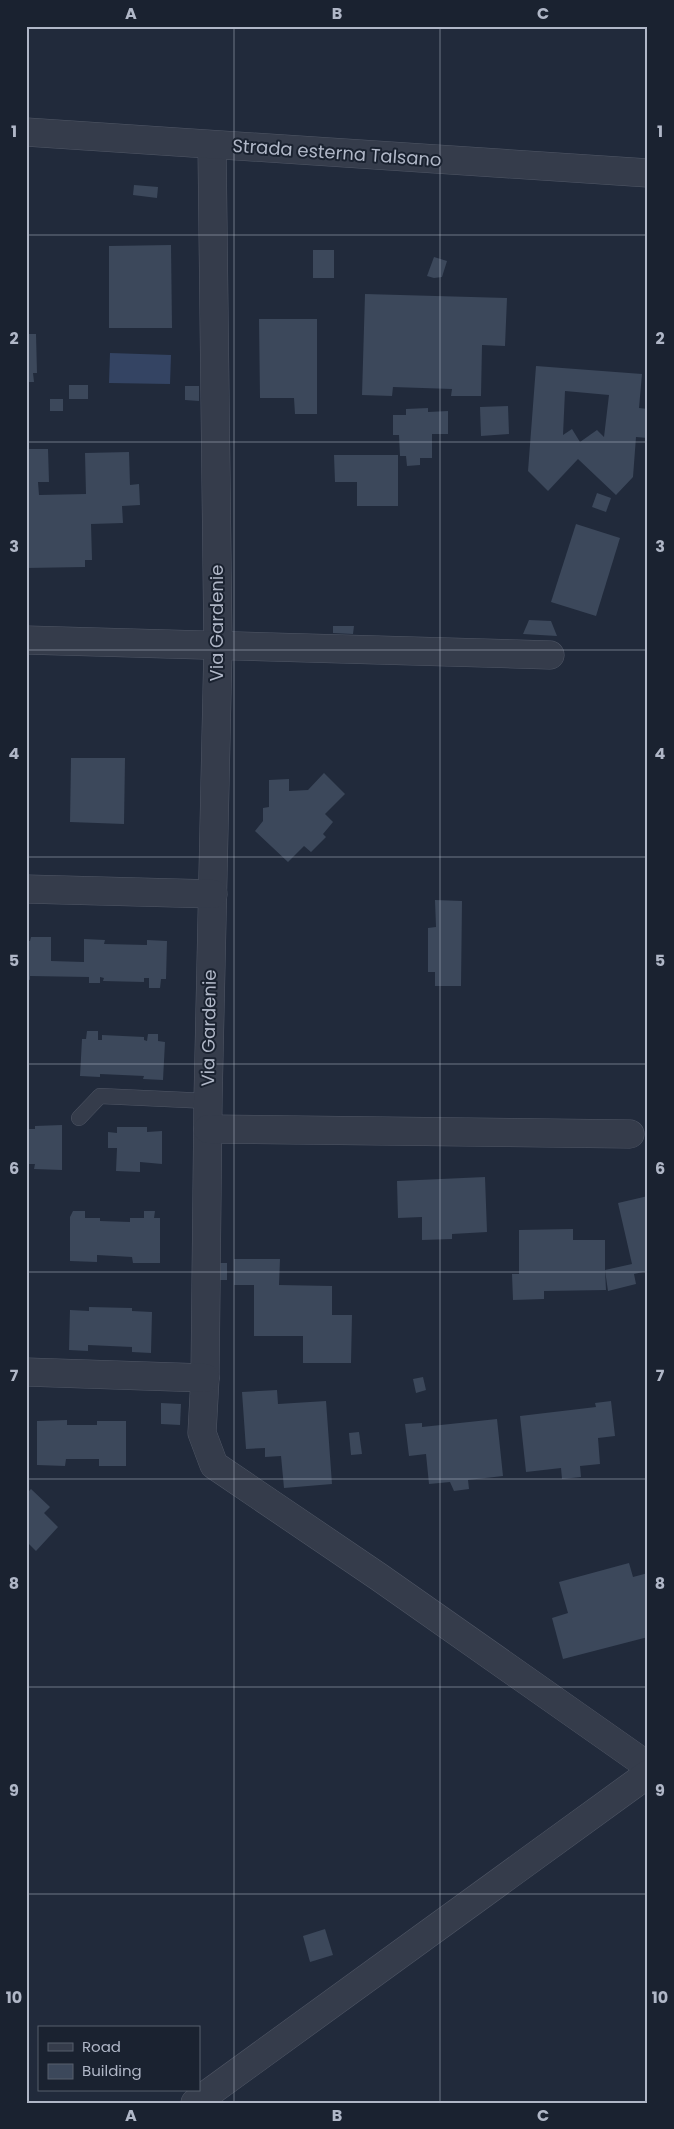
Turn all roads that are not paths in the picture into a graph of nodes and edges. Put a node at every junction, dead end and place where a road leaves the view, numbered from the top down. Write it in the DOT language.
graph roads {
  1 [pos="26,132"];
  2 [pos="212,145"];
  3 [pos="648,173"];
  4 [pos="26,640"];
  5 [pos="218,647"];
  6 [pos="550,655"];
  7 [pos="26,890"];
  8 [pos="212,894"];
  9 [pos="208,1101"];
  10 [pos="79,1118"];
  11 [pos="208,1130"];
  12 [pos="630,1134"];
  13 [pos="26,1372"];
  14 [pos="205,1378"];
  15 [pos="648,1766"];
  16 [pos="648,1774"];
  17 [pos="195,2103"];
  1 -- 2 [label="street, Strada esterna Talsano"];
  2 -- 3 [label="street, Strada esterna Talsano"];
  2 -- 5 [label="street, Via Gardenie"];
  4 -- 5 [label="street"];
  5 -- 6 [label="street"];
  5 -- 8 [label="street, Via Gardenie"];
  7 -- 8 [label="street"];
  8 -- 9 [label="street, Via Gardenie"];
  9 -- 10 [label="lane"];
  9 -- 11 [label="street, Via Gardenie"];
  11 -- 12 [label="street"];
  11 -- 14 [label="street, Via Gardenie"];
  13 -- 14 [label="street"];
  14 -- 15 [label="street, Via Gardenie"];
  16 -- 17 [label="street"];
}
